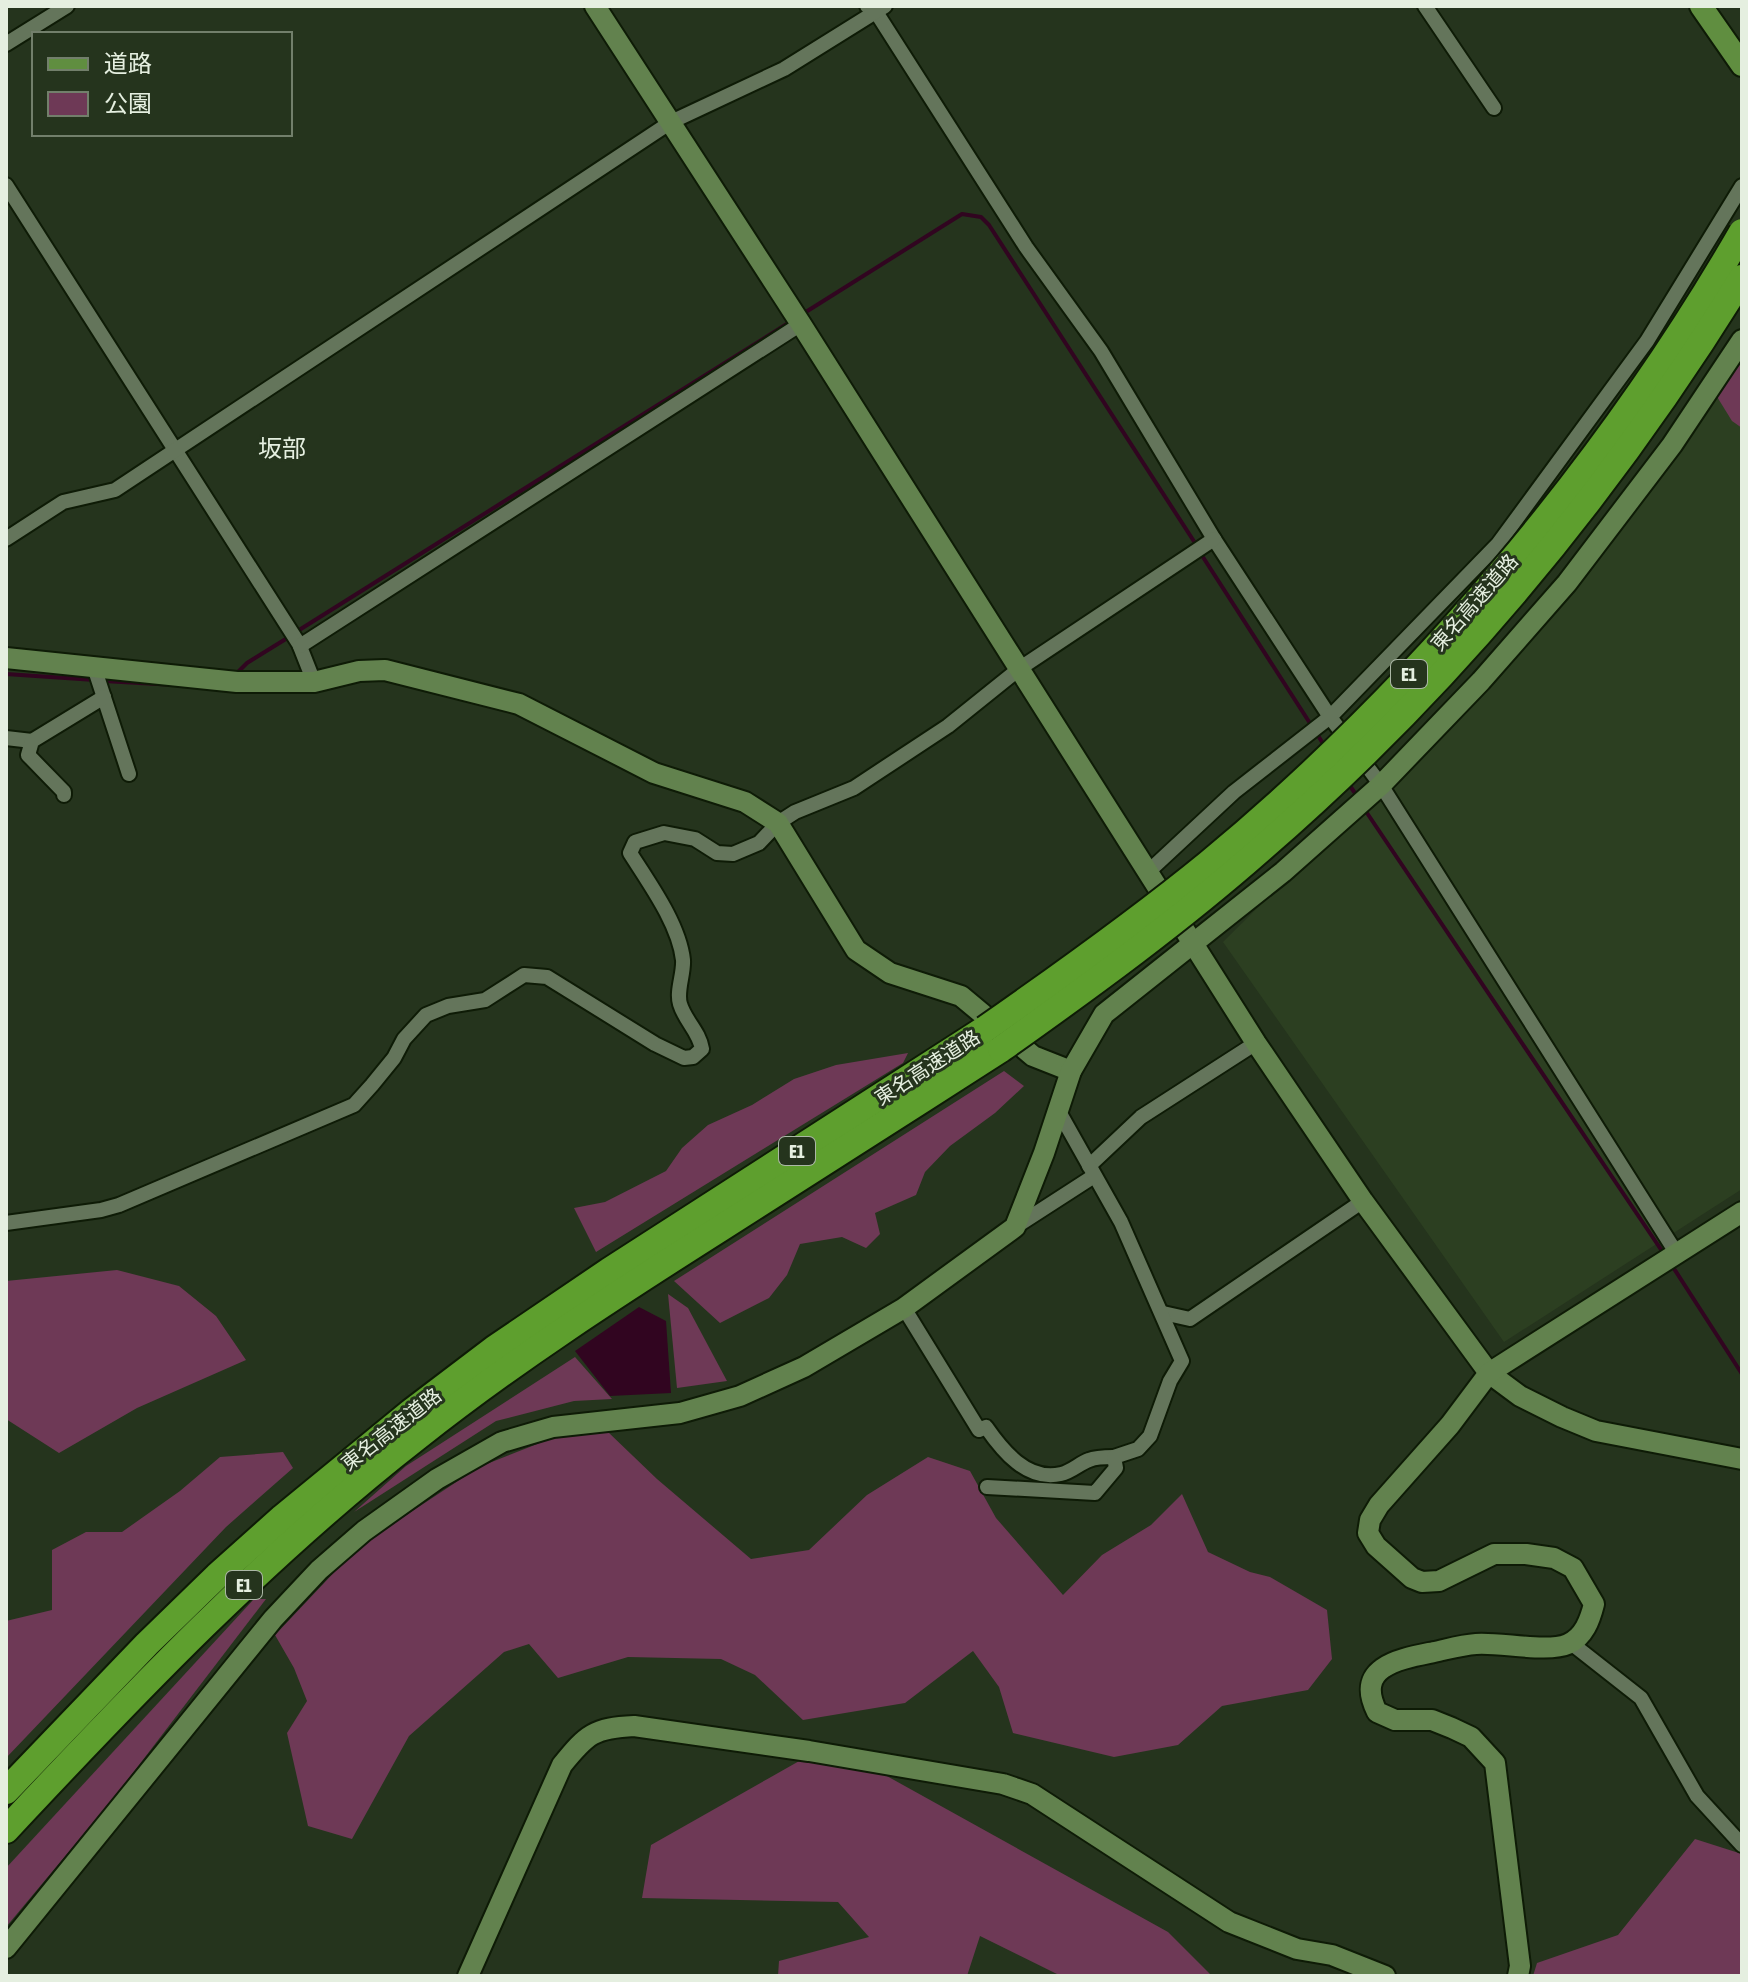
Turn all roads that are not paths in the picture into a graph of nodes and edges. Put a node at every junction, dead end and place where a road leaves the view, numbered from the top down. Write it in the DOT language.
graph roads {
  1 [pos="67,6"];
  2 [pos="595,6"];
  3 [pos="1425,6"];
  4 [pos="1701,6"];
  5 [pos="876,8"];
  6 [pos="6,44"];
  7 [pos="1742,65"];
  8 [pos="1494,108"];
  9 [pos="671,122"];
  10 [pos="6,185"];
  11 [pos="1742,186"];
  12 [pos="1742,232"];
  13 [pos="1742,278"];
  14 [pos="797,318"];
  15 [pos="1742,340"];
  16 [pos="174,450"];
  17 [pos="6,539"];
  18 [pos="1210,541"];
  19 [pos="300,645"];
  20 [pos="6,658"];
  21 [pos="95,669"];
  22 [pos="1019,669"];
  23 [pos="314,682"];
  24 [pos="103,693"];
  25 [pos="1326,720"];
  26 [pos="6,738"];
  27 [pos="32,741"];
  28 [pos="129,774"];
  29 [pos="64,795"];
  30 [pos="1367,797"];
  31 [pos="778,823"];
  32 [pos="1148,872"];
  33 [pos="1192,944"];
  34 [pos="993,1039"];
  35 [pos="1256,1043"];
  36 [pos="1071,1071"];
  37 [pos="1058,1110"];
  38 [pos="1092,1171"];
  39 [pos="1363,1201"];
  40 [pos="1742,1212"];
  41 [pos="6,1223"];
  42 [pos="1015,1227"];
  43 [pos="1671,1258"];
  44 [pos="904,1308"];
  45 [pos="1163,1313"];
  46 [pos="501,1359"];
  47 [pos="1489,1373"];
  48 [pos="1114,1457"];
  49 [pos="1742,1459"];
  50 [pos="987,1487"];
  51 [pos="1571,1643"];
  52 [pos="6,1791"];
  53 [pos="6,1830"];
  54 [pos="1742,1845"];
  55 [pos="6,1948"];
  56 [pos="468,1976"];
  57 [pos="1385,1976"];
  58 [pos="1518,1976"];
  1 -- 6 [label="street"];
  2 -- 9 [label="street"];
  3 -- 8 [label="street"];
  4 -- 7 [label="main road"];
  5 -- 9 [label="street"];
  5 -- 18 [label="street"];
  9 -- 14 [label="street"];
  9 -- 16 [label="street"];
  10 -- 16 [label="street"];
  11 -- 25 [label="street"];
  12 -- 34 [label="highway, 東名高速道路 / E1, bridge"];
  13 -- 34 [label="highway, 東名高速道路 / E1, bridge"];
  14 -- 19 [label="street"];
  14 -- 22 [label="street"];
  15 -- 30 [label="street"];
  16 -- 17 [label="street"];
  16 -- 19 [label="street"];
  18 -- 22 [label="street"];
  18 -- 25 [label="street"];
  19 -- 23 [label="street"];
  20 -- 21 [label="street"];
  21 -- 23 [label="street"];
  21 -- 24 [label="street"];
  22 -- 31 [label="street"];
  22 -- 32 [label="street"];
  23 -- 31 [label="street"];
  24 -- 27 [label="street"];
  24 -- 28 [label="street"];
  25 -- 30 [label="street"];
  25 -- 32 [label="street"];
  26 -- 27 [label="street"];
  27 -- 29 [label="street"];
  30 -- 33 [label="street"];
  30 -- 43 [label="street"];
  31 -- 36 [label="street"];
  31 -- 41 [label="street"];
  32 -- 33 [label="street"];
  33 -- 35 [label="street"];
  33 -- 36 [label="street"];
  34 -- 46 [label="highway, 東名高速道路 / E1"];
  34 -- 46 [label="highway, 東名高速道路 / E1"];
  35 -- 38 [label="street"];
  35 -- 39 [label="street"];
  36 -- 37 [label="street"];
  37 -- 38 [label="street"];
  37 -- 42 [label="street"];
  38 -- 42 [label="street"];
  38 -- 45 [label="street"];
  39 -- 45 [label="street"];
  39 -- 47 [label="street"];
  40 -- 43 [label="street"];
  42 -- 44 [label="street"];
  43 -- 47 [label="street"];
  44 -- 48 [label="street"];
  44 -- 55 [label="street"];
  45 -- 48 [label="street"];
  46 -- 52 [label="highway, 東名高速道路 / E1"];
  46 -- 53 [label="highway, 東名高速道路 / E1"];
  47 -- 49 [label="street"];
  47 -- 51 [label="street"];
  48 -- 50 [label="street"];
  51 -- 54 [label="street"];
  51 -- 58 [label="street"];
  56 -- 57 [label="street"];
}
